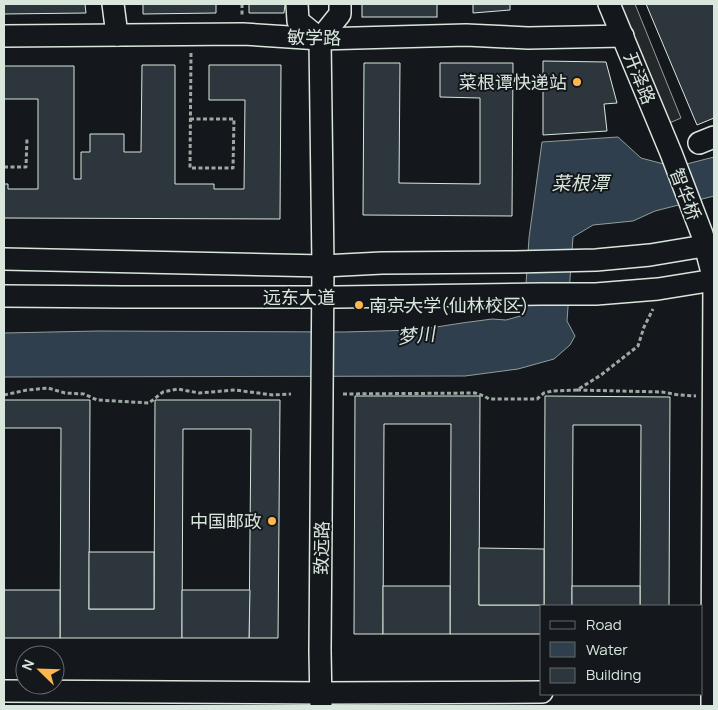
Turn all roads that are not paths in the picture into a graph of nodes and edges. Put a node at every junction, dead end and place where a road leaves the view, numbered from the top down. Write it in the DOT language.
graph roads {
  1 [pos="113,4"];
  2 [pos="297,4"];
  3 [pos="340,4"];
  4 [pos="609,4"];
  5 [pos="117,34"];
  6 [pos="4,36"];
  7 [pos="623,36"];
  8 [pos="320,39"];
  9 [pos="671,153"];
  10 [pos="707,242"];
  11 [pos="4,259"];
  12 [pos="323,266"];
  13 [pos="714,280"];
  14 [pos="4,296"];
  15 [pos="322,297"];
  16 [pos="714,396"];
  17 [pos="4,691"];
  18 [pos="540,692"];
  19 [pos="710,695"];
  20 [pos="321,700"];
  1 -- 5 [label="street"];
  2 -- 8 [label="street"];
  3 -- 8 [label="street"];
  4 -- 7 [label="street, 开泽路"];
  5 -- 6 [label="street, 敏学路"];
  5 -- 8 [label="street, 敏学路"];
  7 -- 8 [label="street, 敏学路"];
  7 -- 9 [label="street, 开泽路"];
  8 -- 12 [label="street, 致远路"];
  9 -- 10 [label="street, 智华桥"];
  10 -- 12 [label="street, 远东大道"];
  10 -- 13 [label="street, 智华桥"];
  11 -- 12 [label="street, 远东大道"];
  12 -- 15 [label="street, 致远路"];
  13 -- 15 [label="street, 远东大道"];
  13 -- 16 [label="street, 智华桥"];
  14 -- 15 [label="street, 远东大道"];
  15 -- 20 [label="street, 致远路"];
  16 -- 19 [label="street, 智华桥"];
  17 -- 20 [label="street"];
  18 -- 20 [label="street"];
}
